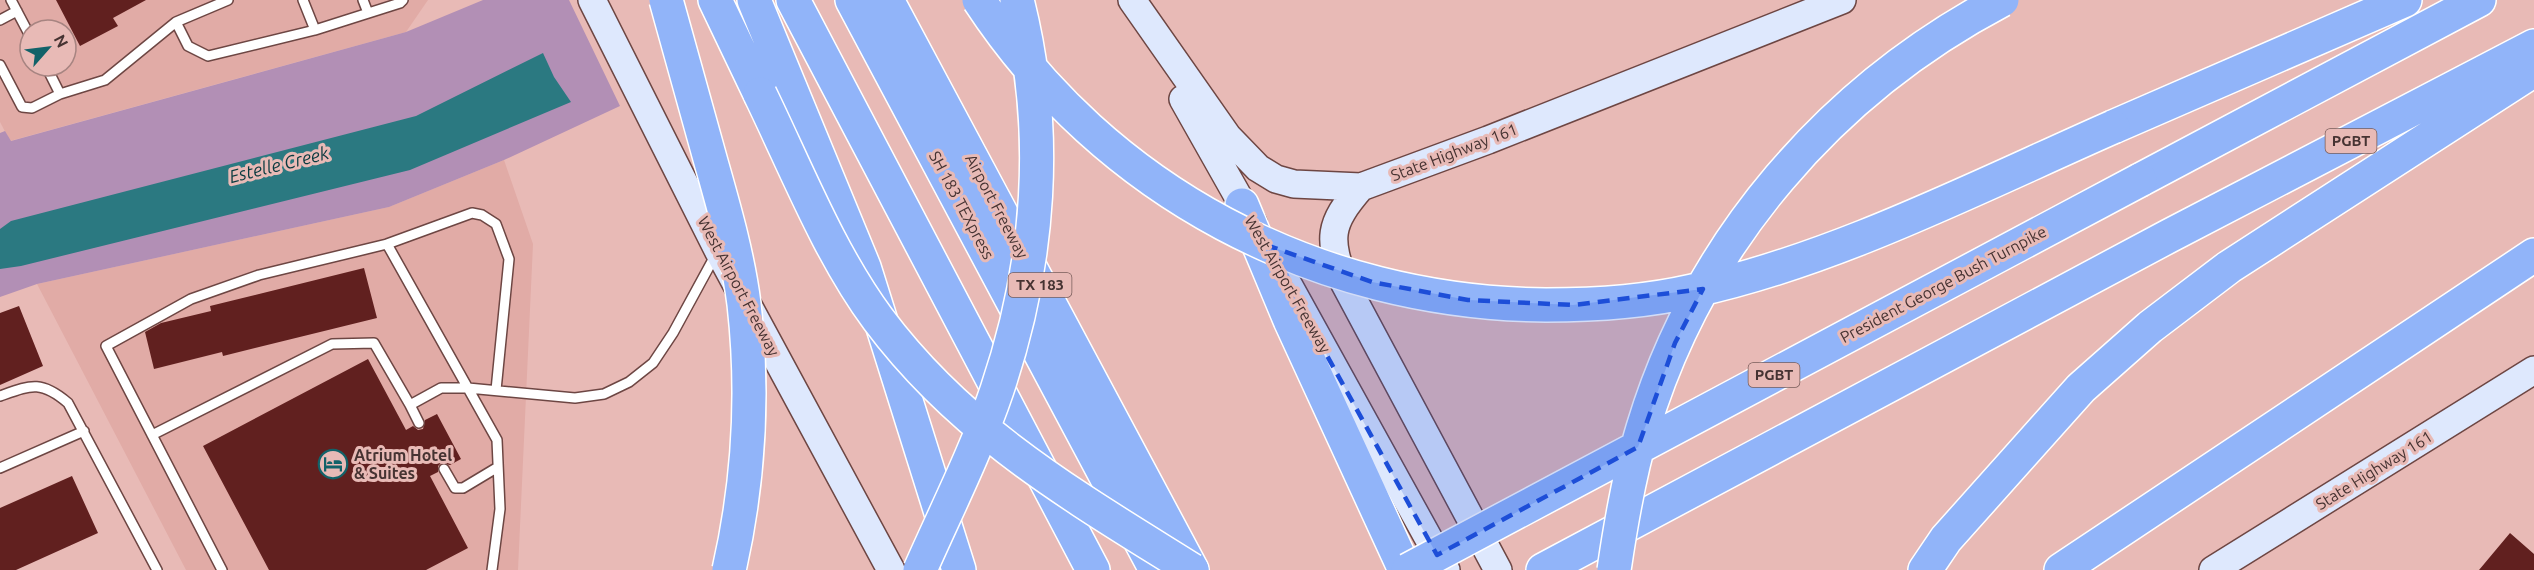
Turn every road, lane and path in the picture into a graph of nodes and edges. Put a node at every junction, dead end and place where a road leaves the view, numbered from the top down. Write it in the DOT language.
graph roads {
  1 [pos="11,0"];
  2 [pos="228,0"];
  3 [pos="303,0"];
  4 [pos="363,0"];
  5 [pos="403,0"];
  6 [pos="592,0"];
  7 [pos="666,0"];
  8 [pos="716,0"];
  9 [pos="754,0"];
  10 [pos="794,0"];
  11 [pos="830,0"];
  12 [pos="852,0"];
  13 [pos="887,0"];
  14 [pos="979,0"];
  15 [pos="1017,0"];
  16 [pos="1130,0"];
  17 [pos="1842,0"];
  18 [pos="2002,0"];
  19 [pos="2405,0"];
  20 [pos="2479,0"];
  21 [pos="17,11"];
  22 [pos="368,13"];
  23 [pos="21,18"];
  24 [pos="0,20"];
  25 [pos="176,22"];
  26 [pos="315,30"];
  27 [pos="2534,45"];
  28 [pos="0,65"];
  29 [pos="2534,70"];
  30 [pos="52,78"];
  31 [pos="60,94"];
  32 [pos="1361,187"];
  33 [pos="1242,205"];
  34 [pos="387,244"];
  35 [pos="718,250"];
  36 [pos="2534,255"];
  37 [pos="2534,370"];
  38 [pos="468,388"];
  39 [pos="496,390"];
  40 [pos="0,396"];
  41 [pos="410,405"];
  42 [pos="419,423"];
  43 [pos="84,431"];
  44 [pos="152,435"];
  45 [pos="498,467"];
  46 [pos="0,468"];
  47 [pos="444,469"];
  48 [pos="157,570"];
  49 [pos="222,570"];
  50 [pos="492,570"];
  51 [pos="729,570"];
  52 [pos="891,570"];
  53 [pos="920,570"];
  54 [pos="959,570"];
  55 [pos="1093,570"];
  56 [pos="1130,570"];
  57 [pos="1156,570"];
  58 [pos="1192,570"];
  59 [pos="1407,570"];
  60 [pos="1446,570"];
  61 [pos="1498,570"];
  62 [pos="1544,570"];
  63 [pos="1614,570"];
  64 [pos="1925,570"];
  65 [pos="2061,570"];
  66 [pos="2213,570"];
  1 -- 21 [label="lane"];
  2 -- 25 [label="lane"];
  3 -- 26 [label="lane"];
  4 -- 22 [label="lane"];
  5 -- 22 [label="lane"];
  6 -- 35 [label="main road, West Airport Freeway"];
  7 -- 51 [label="highway, bridge"];
  8 -- 58 [label="highway, bridge"];
  9 -- 54 [label="highway"];
  10 -- 55 [label="highway"];
  11 -- 56 [label="highway, SH 183 TEXpress"];
  12 -- 57 [label="highway, SH 183 TEXpress"];
  13 -- 58 [label="highway, Airport Freeway / TX 183"];
  14 -- 19 [label="highway, bridge"];
  15 -- 53 [label="highway, bridge"];
  16 -- 32 [label="main road, State Highway 161"];
  16 -- 33 [label="main road, West Airport Freeway"];
  17 -- 32 [label="main road, State Highway 161"];
  18 -- 63 [label="highway, bridge"];
  20 -- 59 [label="highway, President George Bush Turnpike / PGBT, bridge"];
  21 -- 23 [label="lane"];
  21 -- 24 [label="lane"];
  22 -- 26 [label="lane"];
  25 -- 26 [label="lane"];
  25 -- 31 [label="lane"];
  27 -- 62 [label="highway, PGBT"];
  28 -- 31 [label="lane"];
  29 -- 64 [label="highway"];
  30 -- 31 [label="lane"];
  32 -- 61 [label="main road"];
  33 -- 59 [label="highway"];
  33 -- 60 [label="main road, West Airport Freeway"];
  34 -- 38 [label="lane"];
  34 -- 39 [label="lane"];
  34 -- 44 [label="lane"];
  35 -- 39 [label="lane"];
  35 -- 52 [label="main road, West Airport Freeway"];
  36 -- 65 [label="highway"];
  37 -- 66 [label="main road, State Highway 161"];
  38 -- 39 [label="lane"];
  38 -- 41 [label="lane"];
  38 -- 45 [label="lane"];
  40 -- 43 [label="lane"];
  41 -- 42 [label="lane"];
  41 -- 44 [label="lane"];
  43 -- 46 [label="lane"];
  43 -- 48 [label="lane"];
  44 -- 49 [label="lane"];
  45 -- 47 [label="lane"];
  45 -- 50 [label="lane"];
}
